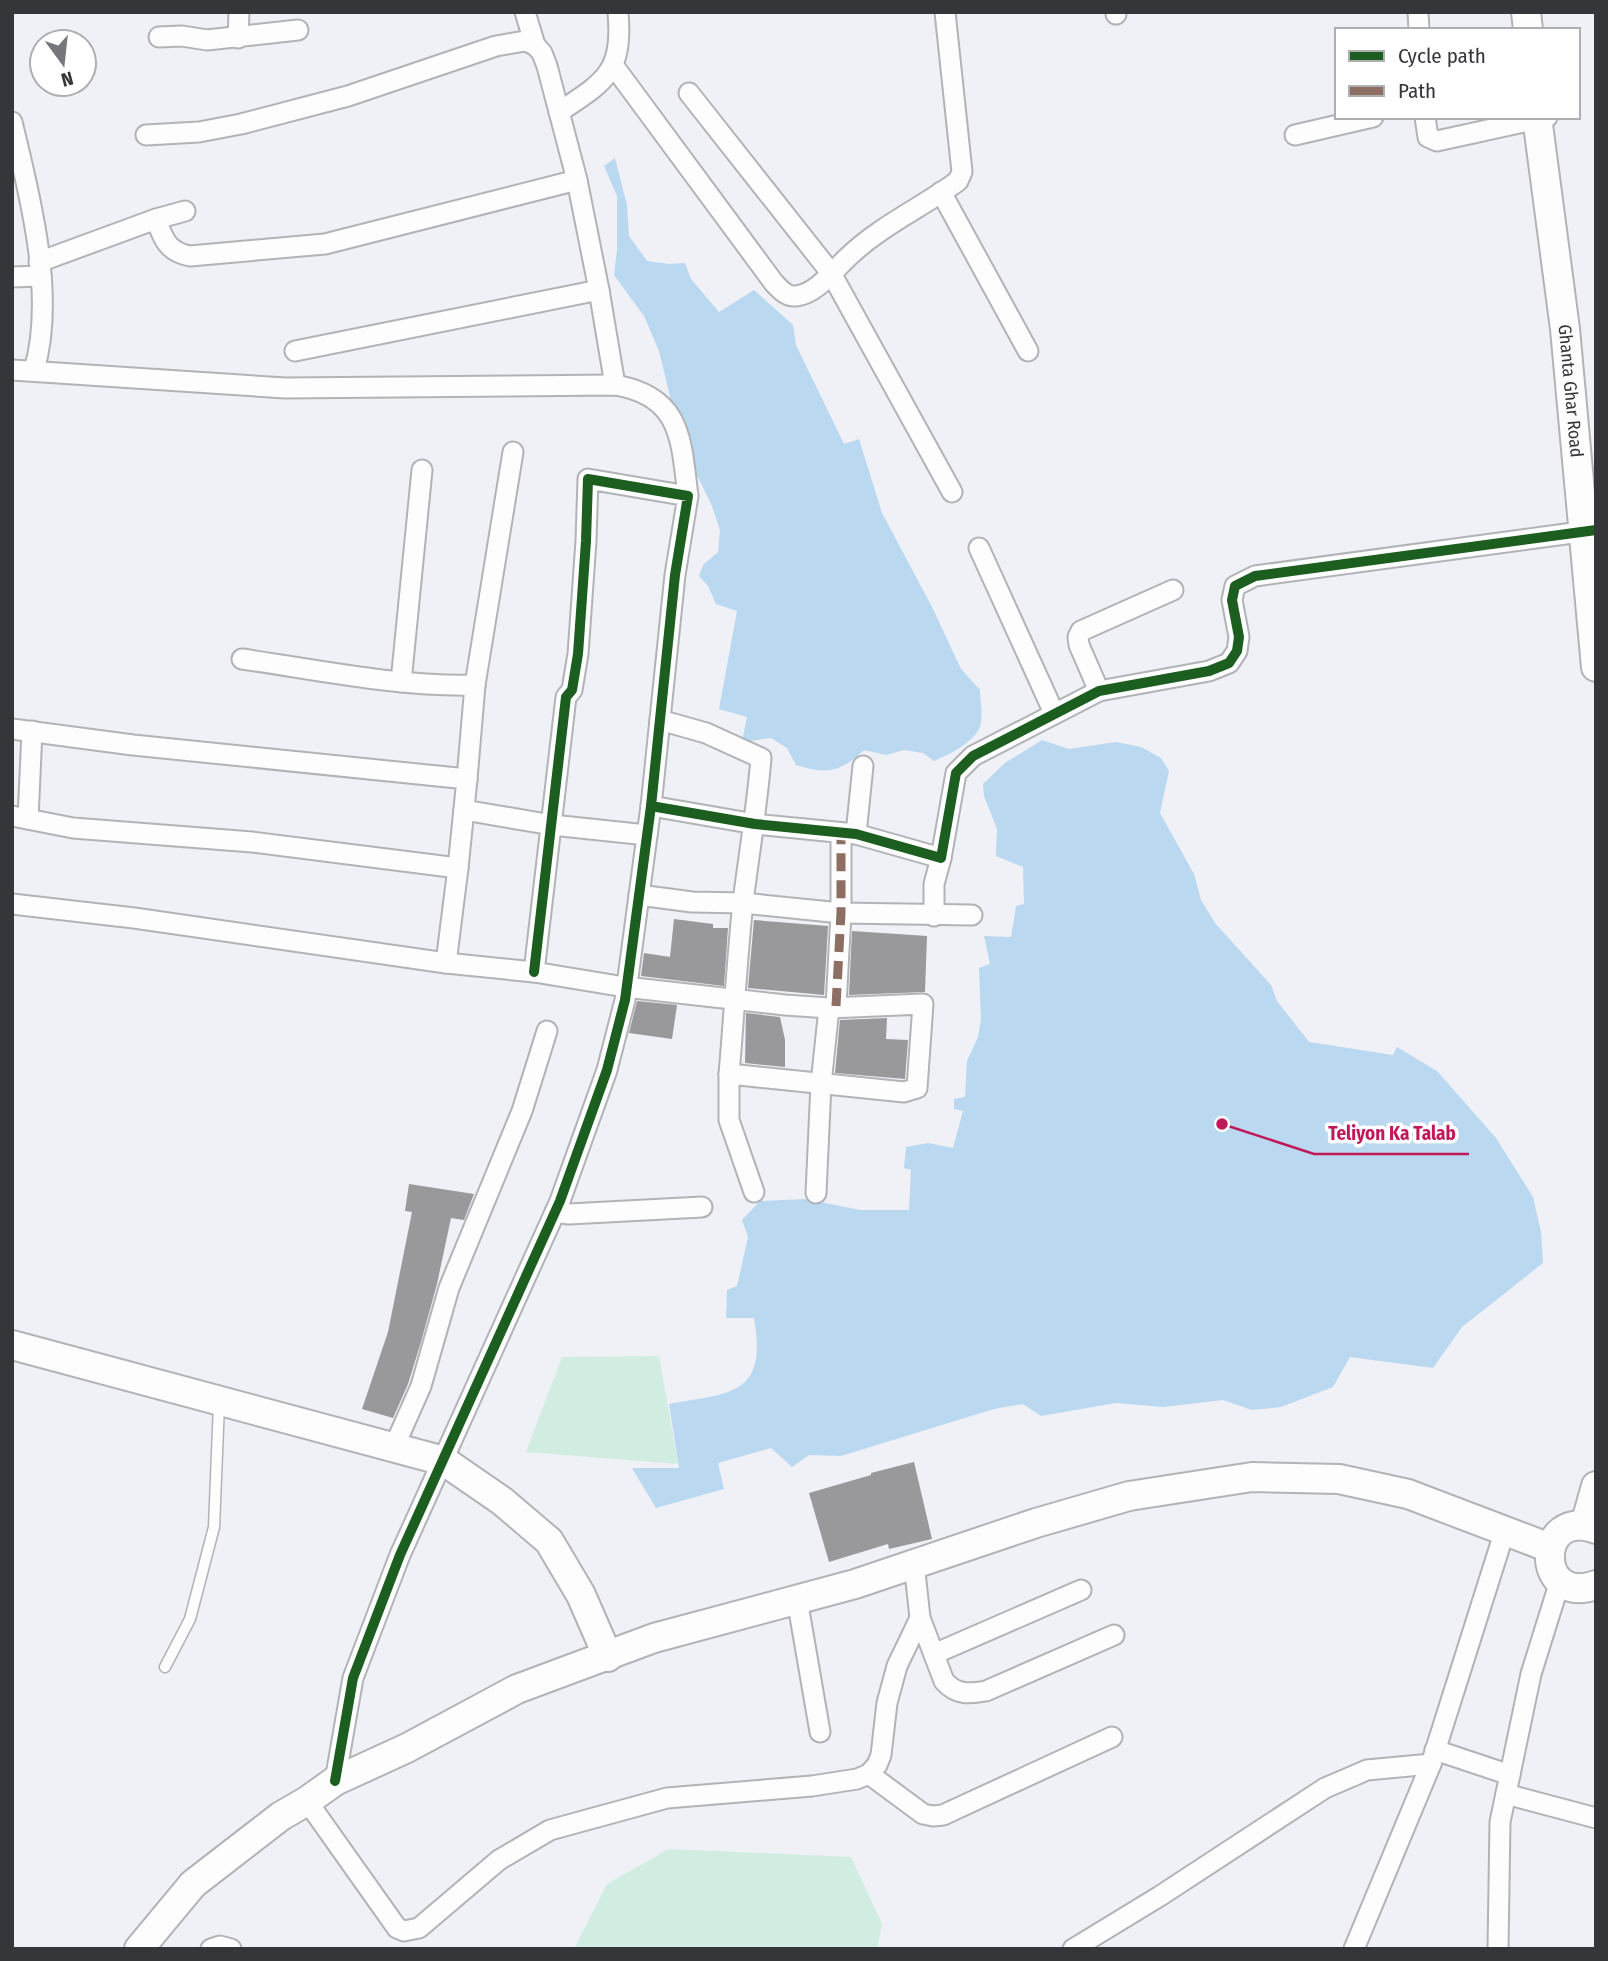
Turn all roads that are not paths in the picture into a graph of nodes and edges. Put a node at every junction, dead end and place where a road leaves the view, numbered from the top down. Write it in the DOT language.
graph roads {
  1 [pos="239,12"];
  2 [pos="525,12"];
  3 [pos="618,12"];
  4 [pos="945,12"];
  5 [pos="298,30"];
  6 [pos="159,37"];
  7 [pos="238,38"];
  8 [pos="535,45"];
  9 [pos="613,65"];
  10 [pos="689,93"];
  11 [pos="571,104"];
  12 [pos="1364,119"];
  13 [pos="1425,119"];
  14 [pos="1539,119"];
  15 [pos="1544,119"];
  16 [pos="12,122"];
  17 [pos="146,135"];
  18 [pos="1295,135"];
  19 [pos="19,174"];
  20 [pos="577,180"];
  21 [pos="941,192"];
  22 [pos="185,211"];
  23 [pos="156,219"];
  24 [pos="40,269"];
  25 [pos="831,273"];
  26 [pos="12,276"];
  27 [pos="599,290"];
  28 [pos="295,351"];
  29 [pos="1028,351"];
  30 [pos="12,370"];
  31 [pos="34,370"];
  32 [pos="615,385"];
  33 [pos="513,452"];
  34 [pos="422,470"];
  35 [pos="952,492"];
  36 [pos="688,496"];
  37 [pos="1591,526"];
  38 [pos="979,548"];
  39 [pos="1173,590"];
  40 [pos="243,659"];
  41 [pos="1596,667"];
  42 [pos="401,682"];
  43 [pos="475,685"];
  44 [pos="1099,691"];
  45 [pos="1054,713"];
  46 [pos="660,720"];
  47 [pos="12,729"];
  48 [pos="33,732"];
  49 [pos="863,766"];
  50 [pos="467,779"];
  51 [pos="651,806"];
  52 [pos="464,810"];
  53 [pos="20,818"];
  54 [pos="755,824"];
  55 [pos="552,825"];
  56 [pos="849,834"];
  57 [pos="647,835"];
  58 [pos="941,858"];
  59 [pos="458,868"];
  60 [pos="639,895"];
  61 [pos="743,903"];
  62 [pos="12,904"];
  63 [pos="841,913"];
  64 [pos="972,915"];
  65 [pos="934,916"];
  66 [pos="446,963"];
  67 [pos="534,972"];
  68 [pos="625,987"];
  69 [pos="735,999"];
  70 [pos="832,1007"];
  71 [pos="547,1031"];
  72 [pos="729,1074"];
  73 [pos="821,1084"];
  74 [pos="754,1192"];
  75 [pos="816,1193"];
  76 [pos="702,1207"];
  77 [pos="555,1213"];
  78 [pos="12,1345"];
  79 [pos="220,1400"];
  80 [pos="394,1447"];
  81 [pos="444,1461"];
  82 [pos="1596,1486"];
  83 [pos="1590,1527"];
  84 [pos="1505,1530"];
  85 [pos="1550,1548"];
  86 [pos="914,1563"];
  87 [pos="1560,1581"];
  88 [pos="1596,1585"];
  89 [pos="1082,1590"];
  90 [pos="797,1598"];
  91 [pos="920,1618"];
  92 [pos="1114,1635"];
  93 [pos="934,1654"];
  94 [pos="608,1657"];
  95 [pos="166,1667"];
  96 [pos="820,1732"];
  97 [pos="1112,1737"];
  98 [pos="1433,1757"];
  99 [pos="869,1774"];
  100 [pos="335,1781"];
  101 [pos="1508,1785"];
  102 [pos="307,1801"];
  103 [pos="1596,1818"];
  104 [pos="139,1949"];
  105 [pos="211,1949"];
  106 [pos="231,1949"];
  107 [pos="1073,1949"];
  108 [pos="1354,1949"];
  109 [pos="1497,1949"];
  1 -- 7 [label="street"];
  2 -- 8 [label="street"];
  3 -- 9 [label="street"];
  4 -- 21 [label="street"];
  5 -- 7 [label="street"];
  6 -- 7 [label="street"];
  8 -- 11 [label="street"];
  8 -- 17 [label="street"];
  9 -- 11 [label="street"];
  9 -- 25 [label="street"];
  10 -- 25 [label="street"];
  11 -- 20 [label="street"];
  12 -- 18 [label="street"];
  13 -- 14 [label="street"];
  15 -- 37 [label="main road, Ghanta Ghar Road"];
  16 -- 19 [label="street"];
  19 -- 24 [label="street"];
  20 -- 23 [label="street"];
  20 -- 27 [label="street"];
  21 -- 25 [label="street"];
  21 -- 29 [label="street"];
  22 -- 23 [label="street"];
  23 -- 24 [label="street"];
  24 -- 26 [label="street"];
  24 -- 31 [label="street"];
  25 -- 35 [label="street"];
  27 -- 28 [label="street"];
  27 -- 32 [label="street"];
  30 -- 31 [label="street"];
  31 -- 32 [label="street"];
  32 -- 36 [label="street"];
  33 -- 43 [label="street"];
  34 -- 42 [label="street"];
  36 -- 46 [label="street"];
  36 -- 55 [label="street"];
  37 -- 41 [label="main road, Ghanta Ghar Road"];
  37 -- 44 [label="street"];
  38 -- 45 [label="street"];
  39 -- 44 [label="street"];
  40 -- 42 [label="street"];
  42 -- 43 [label="street"];
  43 -- 50 [label="street"];
  44 -- 45 [label="street"];
  45 -- 58 [label="street"];
  46 -- 51 [label="street"];
  46 -- 54 [label="street"];
  47 -- 48 [label="street"];
  48 -- 50 [label="street"];
  48 -- 53 [label="street"];
  49 -- 56 [label="street"];
  50 -- 52 [label="street"];
  51 -- 54 [label="street"];
  51 -- 57 [label="street"];
  52 -- 55 [label="street"];
  52 -- 59 [label="street"];
  53 -- 59 [label="street"];
  54 -- 56 [label="street"];
  54 -- 61 [label="street"];
  55 -- 57 [label="street"];
  55 -- 67 [label="street"];
  56 -- 58 [label="street"];
  56 -- 63 [label="street"];
  57 -- 60 [label="street"];
  58 -- 65 [label="street"];
  59 -- 66 [label="street"];
  60 -- 61 [label="street"];
  60 -- 68 [label="street"];
  61 -- 63 [label="street"];
  61 -- 69 [label="street"];
  62 -- 66 [label="street"];
  63 -- 65 [label="street"];
  63 -- 70 [label="street"];
  64 -- 65 [label="street"];
  66 -- 67 [label="street"];
  67 -- 68 [label="street"];
  68 -- 69 [label="street"];
  68 -- 77 [label="street"];
  69 -- 70 [label="street"];
  69 -- 72 [label="street"];
  70 -- 73 [label="street"];
  70 -- 73 [label="street"];
  71 -- 80 [label="street"];
  72 -- 73 [label="street"];
  72 -- 74 [label="street"];
  73 -- 75 [label="street"];
  76 -- 77 [label="street"];
  77 -- 81 [label="street"];
  78 -- 79 [label="main road"];
  79 -- 80 [label="main road"];
  79 -- 95 [label="lane"];
  80 -- 81 [label="main road"];
  81 -- 94 [label="main road"];
  81 -- 100 [label="street"];
  82 -- 83 [label="main road"];
  83 -- 85 [label="main road"];
  84 -- 85 [label="main road"];
  84 -- 86 [label="main road"];
  84 -- 98 [label="street"];
  85 -- 87 [label="main road"];
  86 -- 90 [label="main road"];
  86 -- 91 [label="street"];
  87 -- 88 [label="main road"];
  87 -- 101 [label="street"];
  89 -- 93 [label="street"];
  90 -- 94 [label="main road"];
  90 -- 96 [label="street"];
  91 -- 93 [label="street"];
  91 -- 99 [label="street"];
  92 -- 93 [label="street"];
  94 -- 100 [label="main road"];
  97 -- 99 [label="street"];
  98 -- 101 [label="street"];
  98 -- 107 [label="street"];
  98 -- 108 [label="street"];
  99 -- 102 [label="street"];
  100 -- 102 [label="main road"];
  101 -- 103 [label="street"];
  101 -- 109 [label="street"];
  102 -- 104 [label="main road"];
  105 -- 106 [label="street"];
}
